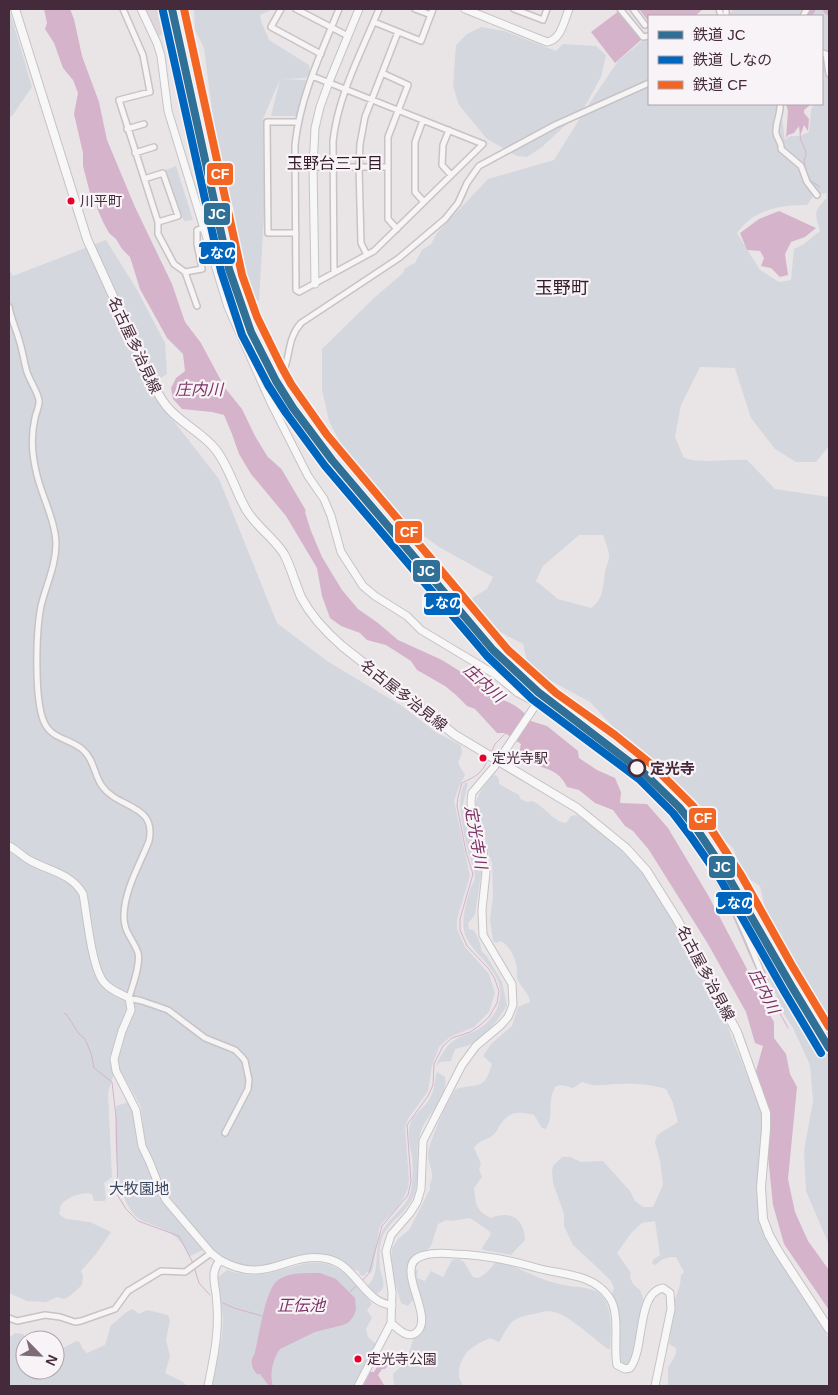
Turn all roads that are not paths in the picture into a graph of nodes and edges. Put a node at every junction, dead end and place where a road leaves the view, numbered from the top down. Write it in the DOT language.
graph roads {
  1 [pos="15,9"];
  2 [pos="123,9"];
  3 [pos="141,9"];
  4 [pos="281,9"];
  5 [pos="296,9"];
  6 [pos="339,9"];
  7 [pos="359,9"];
  8 [pos="379,9"];
  9 [pos="416,9"];
  10 [pos="434,9"];
  11 [pos="465,9"];
  12 [pos="516,9"];
  13 [pos="547,9"];
  14 [pos="569,9"];
  15 [pos="620,9"];
  16 [pos="633,9"];
  17 [pos="431,15"];
  18 [pos="374,22"];
  19 [pos="645,25"];
  20 [pos="331,28"];
  21 [pos="398,32"];
  22 [pos="348,36"];
  23 [pos="648,36"];
  24 [pos="823,53"];
  25 [pos="321,54"];
  26 [pos="382,73"];
  27 [pos="829,74"];
  28 [pos="312,76"];
  29 [pos="329,82"];
  30 [pos="648,83"];
  31 [pos="346,89"];
  32 [pos="372,99"];
  33 [pos="780,105"];
  34 [pos="398,110"];
  35 [pos="423,120"];
  36 [pos="297,122"];
  37 [pos="144,124"];
  38 [pos="127,129"];
  39 [pos="449,130"];
  40 [pos="154,147"];
  41 [pos="136,153"];
  42 [pos="295,167"];
  43 [pos="313,167"];
  44 [pos="333,167"];
  45 [pos="359,167"];
  46 [pos="388,167"];
  47 [pos="452,175"];
  48 [pos="144,179"];
  49 [pos="817,195"];
  50 [pos="424,202"];
  51 [pos="158,222"];
  52 [pos="204,228"];
  53 [pos="397,229"];
  54 [pos="296,233"];
  55 [pos="367,255"];
  56 [pos="185,272"];
  57 [pos="334,272"];
  58 [pos="315,284"];
  59 [pos="197,306"];
  60 [pos="9,307"];
  61 [pos="280,378"];
  62 [pos="273,384"];
  63 [pos="264,389"];
  64 [pos="537,703"];
  65 [pos="495,758"];
  66 [pos="9,846"];
  67 [pos="765,982"];
  68 [pos="129,998"];
  69 [pos="225,1133"];
  70 [pos="211,1253"];
  71 [pos="220,1260"];
  72 [pos="392,1305"];
  73 [pos="9,1318"];
  74 [pos="391,1323"];
  75 [pos="829,1329"];
  76 [pos="208,1386"];
  77 [pos="358,1386"];
  78 [pos="655,1386"];
  1 -- 65 [label="main road, 名古屋多治見線"];
  2 -- 38 [label="street"];
  3 -- 52 [label="street"];
  4 -- 25 [label="street"];
  5 -- 20 [label="street"];
  6 -- 20 [label="street"];
  7 -- 22 [label="street"];
  8 -- 18 [label="street"];
  9 -- 17 [label="street"];
  10 -- 17 [label="street"];
  11 -- 14 [label="street"];
  12 -- 13 [label="street"];
  15 -- 23 [label="street"];
  16 -- 19 [label="street"];
  17 -- 21 [label="street"];
  18 -- 21 [label="street"];
  18 -- 31 [label="street"];
  20 -- 22 [label="street"];
  20 -- 25 [label="street"];
  21 -- 26 [label="street"];
  22 -- 29 [label="street"];
  24 -- 27 [label="street"];
  25 -- 28 [label="street"];
  26 -- 32 [label="street"];
  26 -- 34 [label="street"];
  28 -- 29 [label="street"];
  28 -- 36 [label="street"];
  29 -- 31 [label="street"];
  29 -- 43 [label="street"];
  30 -- 61 [label="street"];
  31 -- 32 [label="street"];
  31 -- 44 [label="street"];
  32 -- 34 [label="street"];
  32 -- 45 [label="street"];
  33 -- 49 [label="street"];
  34 -- 35 [label="street"];
  34 -- 46 [label="street"];
  35 -- 39 [label="street"];
  35 -- 50 [label="street"];
  36 -- 42 [label="street"];
  36 -- 54 [label="street"];
  37 -- 38 [label="street"];
  38 -- 41 [label="street"];
  39 -- 47 [label="street"];
  39 -- 47 [label="street"];
  40 -- 41 [label="street"];
  41 -- 48 [label="street"];
  42 -- 43 [label="street"];
  42 -- 54 [label="street"];
  43 -- 44 [label="street"];
  43 -- 58 [label="street"];
  44 -- 45 [label="street"];
  44 -- 57 [label="street"];
  45 -- 46 [label="street"];
  45 -- 55 [label="street"];
  46 -- 53 [label="street"];
  47 -- 50 [label="street"];
  48 -- 51 [label="street"];
  48 -- 51 [label="street"];
  50 -- 53 [label="street"];
  51 -- 56 [label="street"];
  52 -- 56 [label="street"];
  52 -- 63 [label="street"];
  53 -- 55 [label="street"];
  54 -- 58 [label="street"];
  55 -- 57 [label="street"];
  56 -- 59 [label="street"];
  57 -- 58 [label="street"];
  60 -- 68 [label="street"];
  62 -- 63 [label="street"];
  63 -- 64 [label="street"];
  64 -- 65 [label="street"];
  64 -- 67 [label="street"];
  65 -- 72 [label="street"];
  65 -- 75 [label="main road, 名古屋多治見線"];
  66 -- 68 [label="street"];
  68 -- 69 [label="street"];
  68 -- 70 [label="street"];
  70 -- 71 [label="street"];
  70 -- 73 [label="street"];
  71 -- 72 [label="street"];
  71 -- 76 [label="street"];
  72 -- 74 [label="street"];
  74 -- 77 [label="street"];
  74 -- 78 [label="street"];
}
